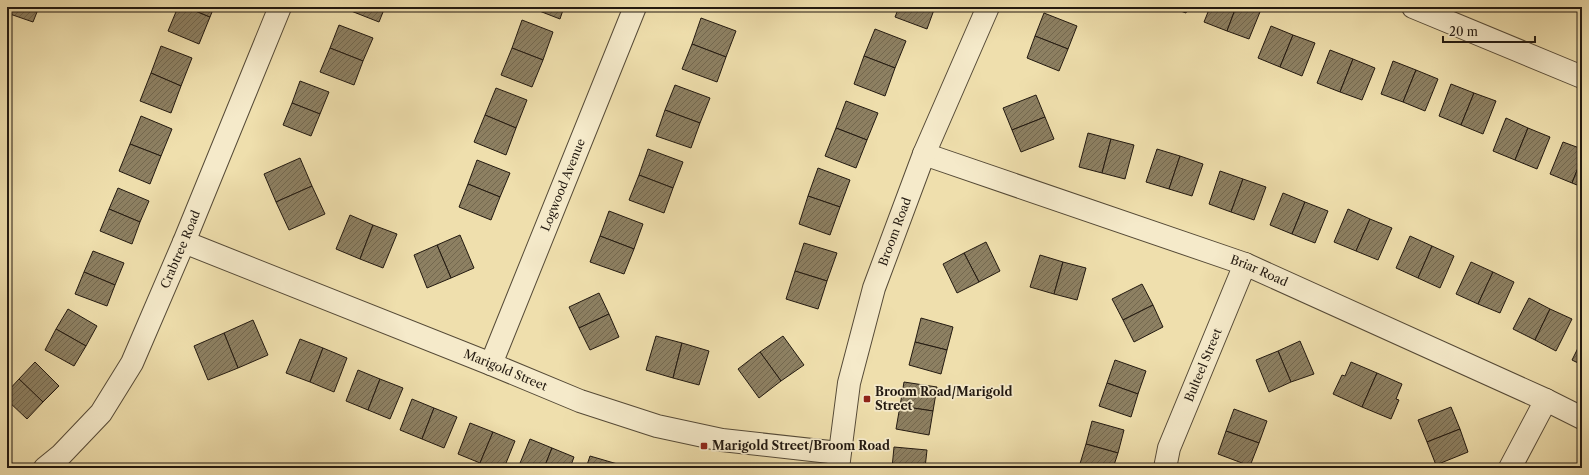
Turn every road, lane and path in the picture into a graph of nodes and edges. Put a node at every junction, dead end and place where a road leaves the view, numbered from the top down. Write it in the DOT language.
graph roads {
  1 [pos="280,7"];
  2 [pos="635,7"];
  3 [pos="988,7"];
  4 [pos="1413,7"];
  5 [pos="1582,78"];
  6 [pos="924,154"];
  7 [pos="184,242"];
  8 [pos="1245,264"];
  9 [pos="491,364"];
  10 [pos="1546,400"];
  11 [pos="1582,418"];
  12 [pos="839,461"];
  13 [pos="45,468"];
  14 [pos="1165,468"];
  15 [pos="1510,468"];
  1 -- 7 [label="street, Crabtree Road"];
  2 -- 9 [label="street, Logwood Avenue"];
  3 -- 6 [label="street, Broom Road"];
  4 -- 5 [label="street"];
  6 -- 8 [label="street, Briar Road"];
  6 -- 12 [label="street, Broom Road"];
  7 -- 9 [label="street, Marigold Street"];
  7 -- 13 [label="street, Crabtree Road"];
  8 -- 10 [label="street, Briar Road"];
  8 -- 14 [label="street, Bulteel Street"];
  9 -- 12 [label="street, Marigold Street"];
  10 -- 11 [label="street, Briar Road"];
  10 -- 15 [label="street"];
}
